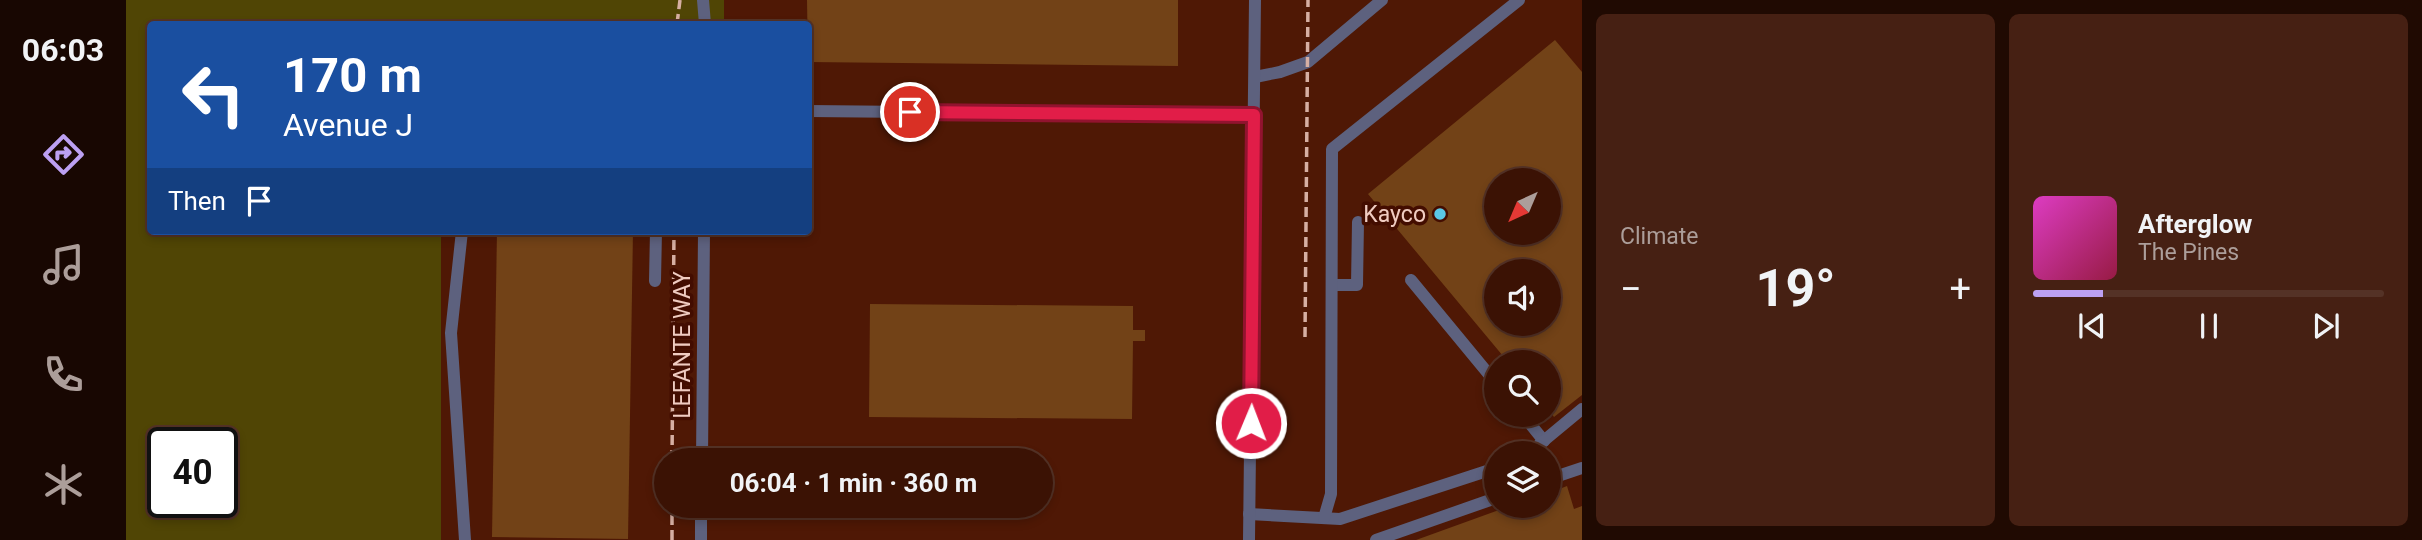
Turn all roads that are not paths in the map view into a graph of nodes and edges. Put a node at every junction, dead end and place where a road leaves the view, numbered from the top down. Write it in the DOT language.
graph roads {
  1 [pos="704,0"];
  2 [pos="1255,0"];
  3 [pos="1382,0"];
  4 [pos="1519,0"];
  5 [pos="705,21"];
  6 [pos="1255,77"];
  7 [pos="812,111"];
  8 [pos="1254,115"];
  9 [pos="1358,222"];
  10 [pos="461,235"];
  11 [pos="656,235"];
  12 [pos="704,235"];
  13 [pos="655,281"];
  14 [pos="1411,281"];
  15 [pos="1332,285"];
  16 [pos="1484,369"];
  17 [pos="1582,409"];
  18 [pos="1533,427"];
  19 [pos="1544,440"];
  20 [pos="702,448"];
  21 [pos="1582,468"];
  22 [pos="1484,472"];
  23 [pos="1561,476"];
  24 [pos="1484,502"];
  25 [pos="1250,514"];
  26 [pos="701,518"];
  27 [pos="1324,518"];
  28 [pos="465,540"];
  29 [pos="701,540"];
  30 [pos="1249,540"];
  31 [pos="1376,540"];
  1 -- 5 [label="street"];
  2 -- 6 [label="street"];
  3 -- 6 [label="street"];
  4 -- 15 [label="street"];
  6 -- 8 [label="street"];
  7 -- 8 [label="street"];
  8 -- 25 [label="street"];
  9 -- 15 [label="street"];
  10 -- 28 [label="street"];
  11 -- 13 [label="street"];
  12 -- 20 [label="street, LEFANTE WAY"];
  14 -- 16 [label="street"];
  15 -- 27 [label="street"];
  17 -- 19 [label="street"];
  18 -- 19 [label="street"];
  21 -- 23 [label="street"];
  22 -- 27 [label="street"];
  24 -- 31 [label="street"];
  25 -- 27 [label="street"];
  25 -- 30 [label="street"];
  26 -- 29 [label="street"];
}
